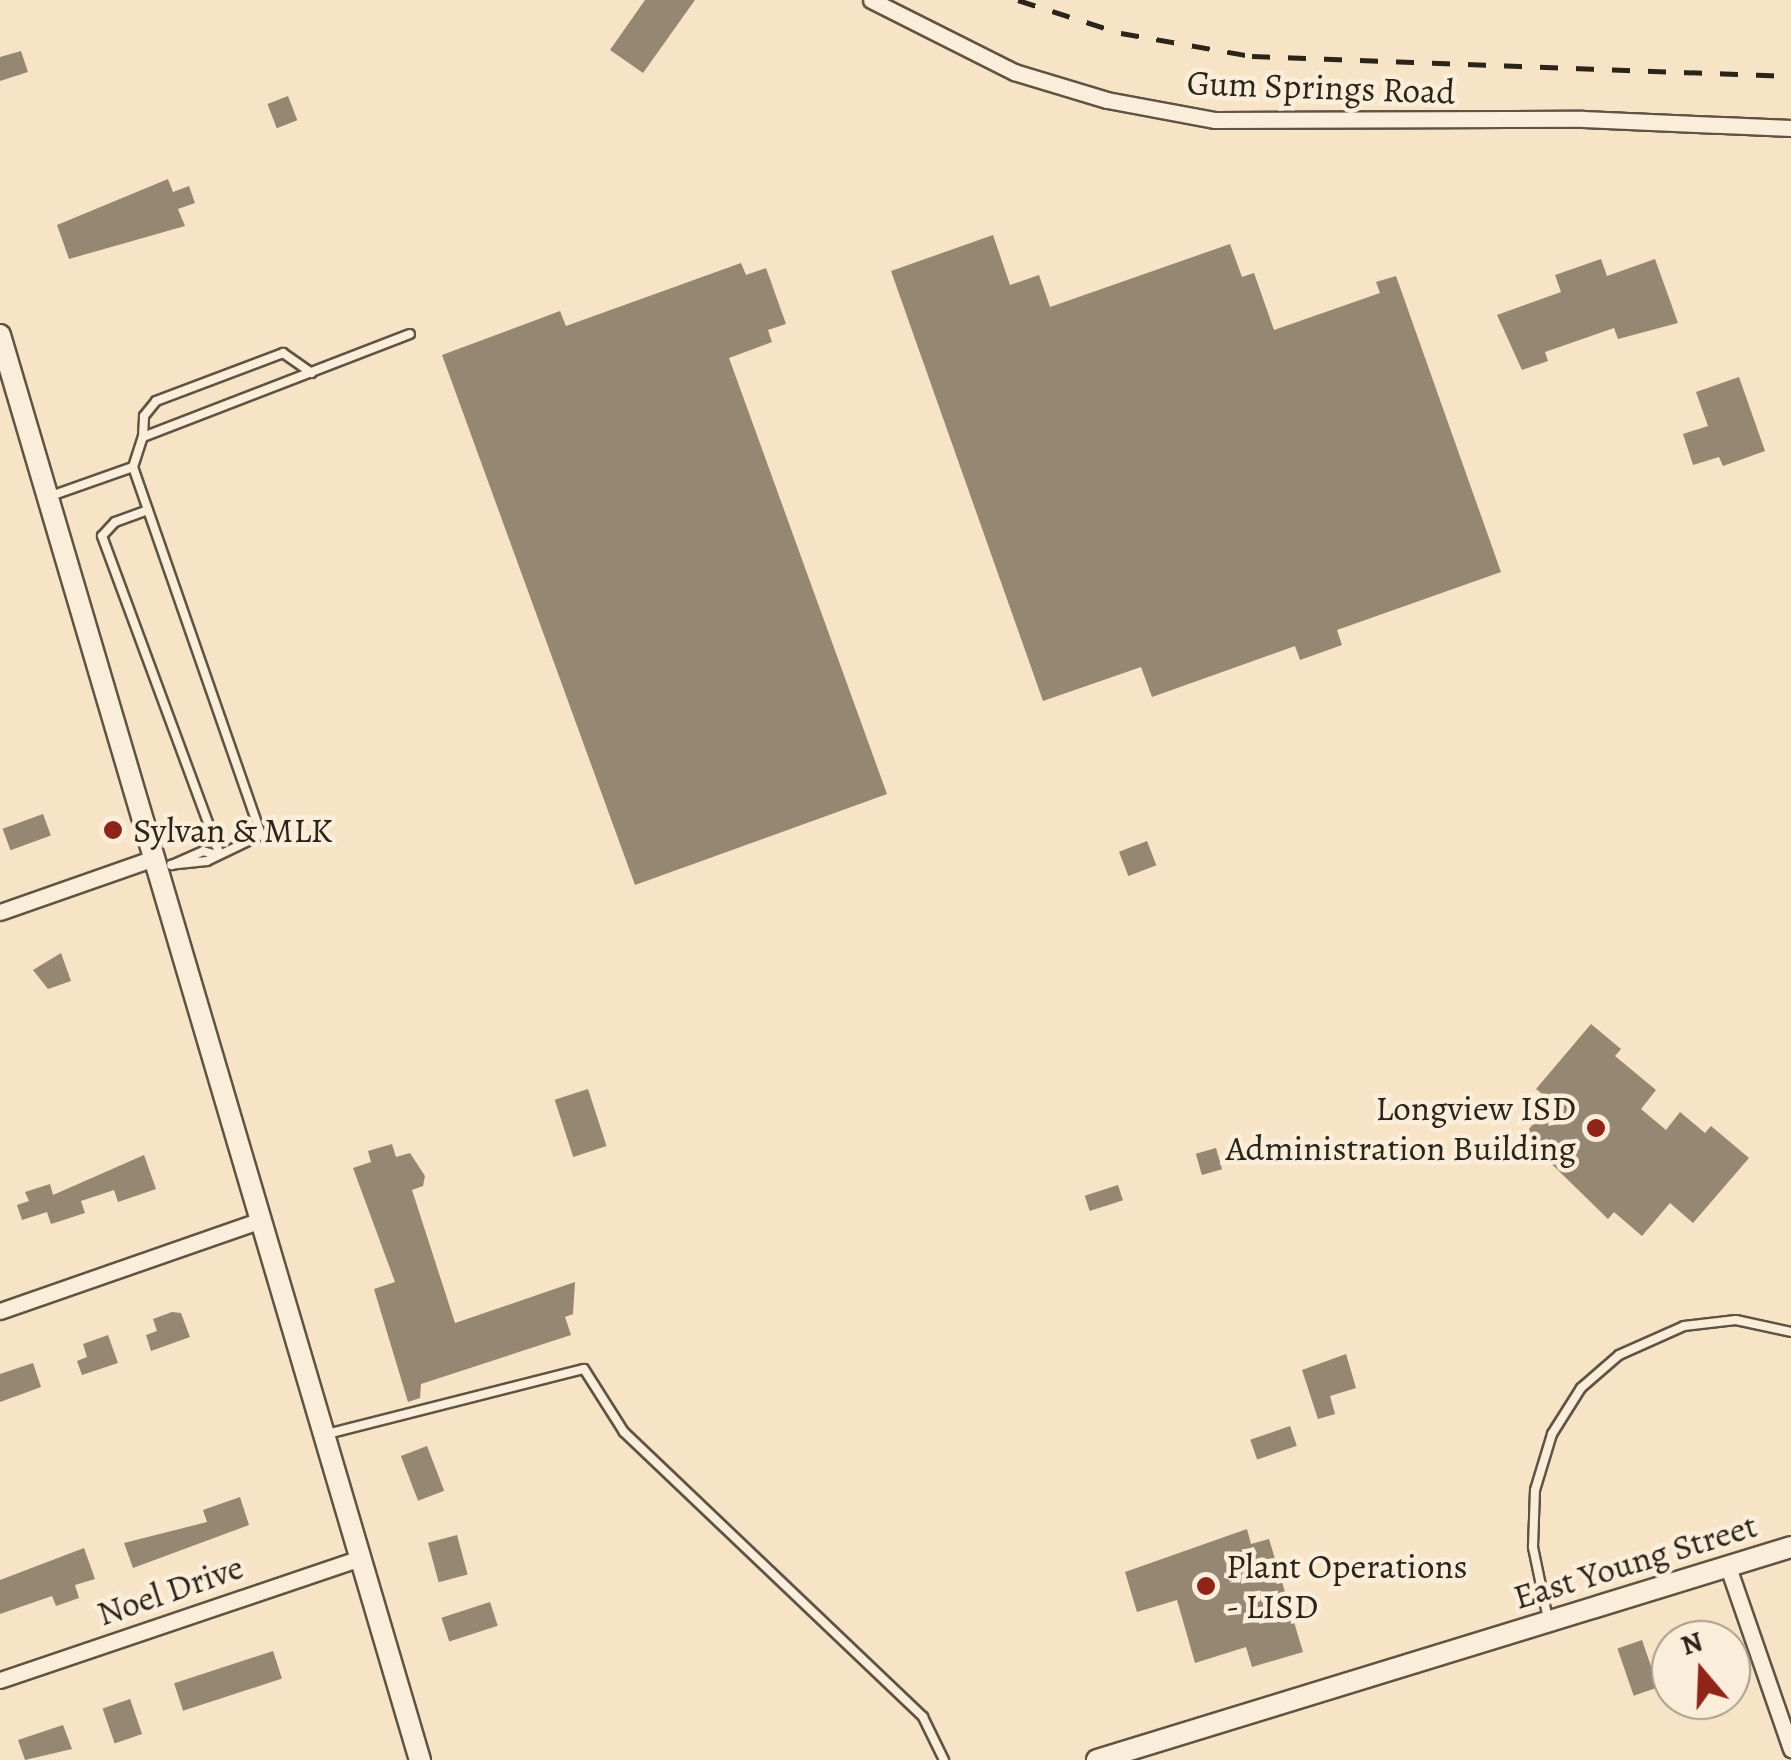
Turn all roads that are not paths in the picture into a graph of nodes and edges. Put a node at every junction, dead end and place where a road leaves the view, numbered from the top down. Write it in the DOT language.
graph roads {
  1 [pos="871,0"];
  2 [pos="1791,128"];
  3 [pos="410,334"];
  4 [pos="0,336"];
  5 [pos="312,373"];
  6 [pos="6,380"];
  7 [pos="143,437"];
  8 [pos="133,467"];
  9 [pos="47,498"];
  10 [pos="148,510"];
  11 [pos="216,853"];
  12 [pos="159,865"];
  13 [pos="0,912"];
  14 [pos="262,1220"];
  15 [pos="0,1311"];
  16 [pos="1791,1332"];
  17 [pos="324,1435"];
  18 [pos="1791,1547"];
  19 [pos="360,1558"];
  20 [pos="1728,1567"];
  21 [pos="1548,1621"];
  22 [pos="0,1680"];
  23 [pos="1791,1749"];
  24 [pos="420,1760"];
  25 [pos="944,1760"];
  26 [pos="1097,1760"];
  1 -- 2 [label="street, Gum Springs Road"];
  3 -- 5 [label="lane"];
  4 -- 6 [label="street"];
  5 -- 7 [label="lane"];
  5 -- 7 [label="lane"];
  6 -- 9 [label="street"];
  7 -- 8 [label="lane"];
  8 -- 9 [label="lane"];
  8 -- 10 [label="lane"];
  9 -- 12 [label="street"];
  10 -- 11 [label="lane"];
  10 -- 11 [label="lane"];
  11 -- 12 [label="lane"];
  12 -- 13 [label="street"];
  12 -- 14 [label="street"];
  14 -- 15 [label="street"];
  14 -- 17 [label="street"];
  16 -- 21 [label="lane"];
  17 -- 19 [label="street"];
  17 -- 25 [label="lane"];
  18 -- 20 [label="street, East Young Street"];
  19 -- 22 [label="street, Noel Drive"];
  19 -- 24 [label="street"];
  20 -- 21 [label="street, East Young Street"];
  20 -- 23 [label="street"];
  21 -- 26 [label="street, East Young Street"];
}
